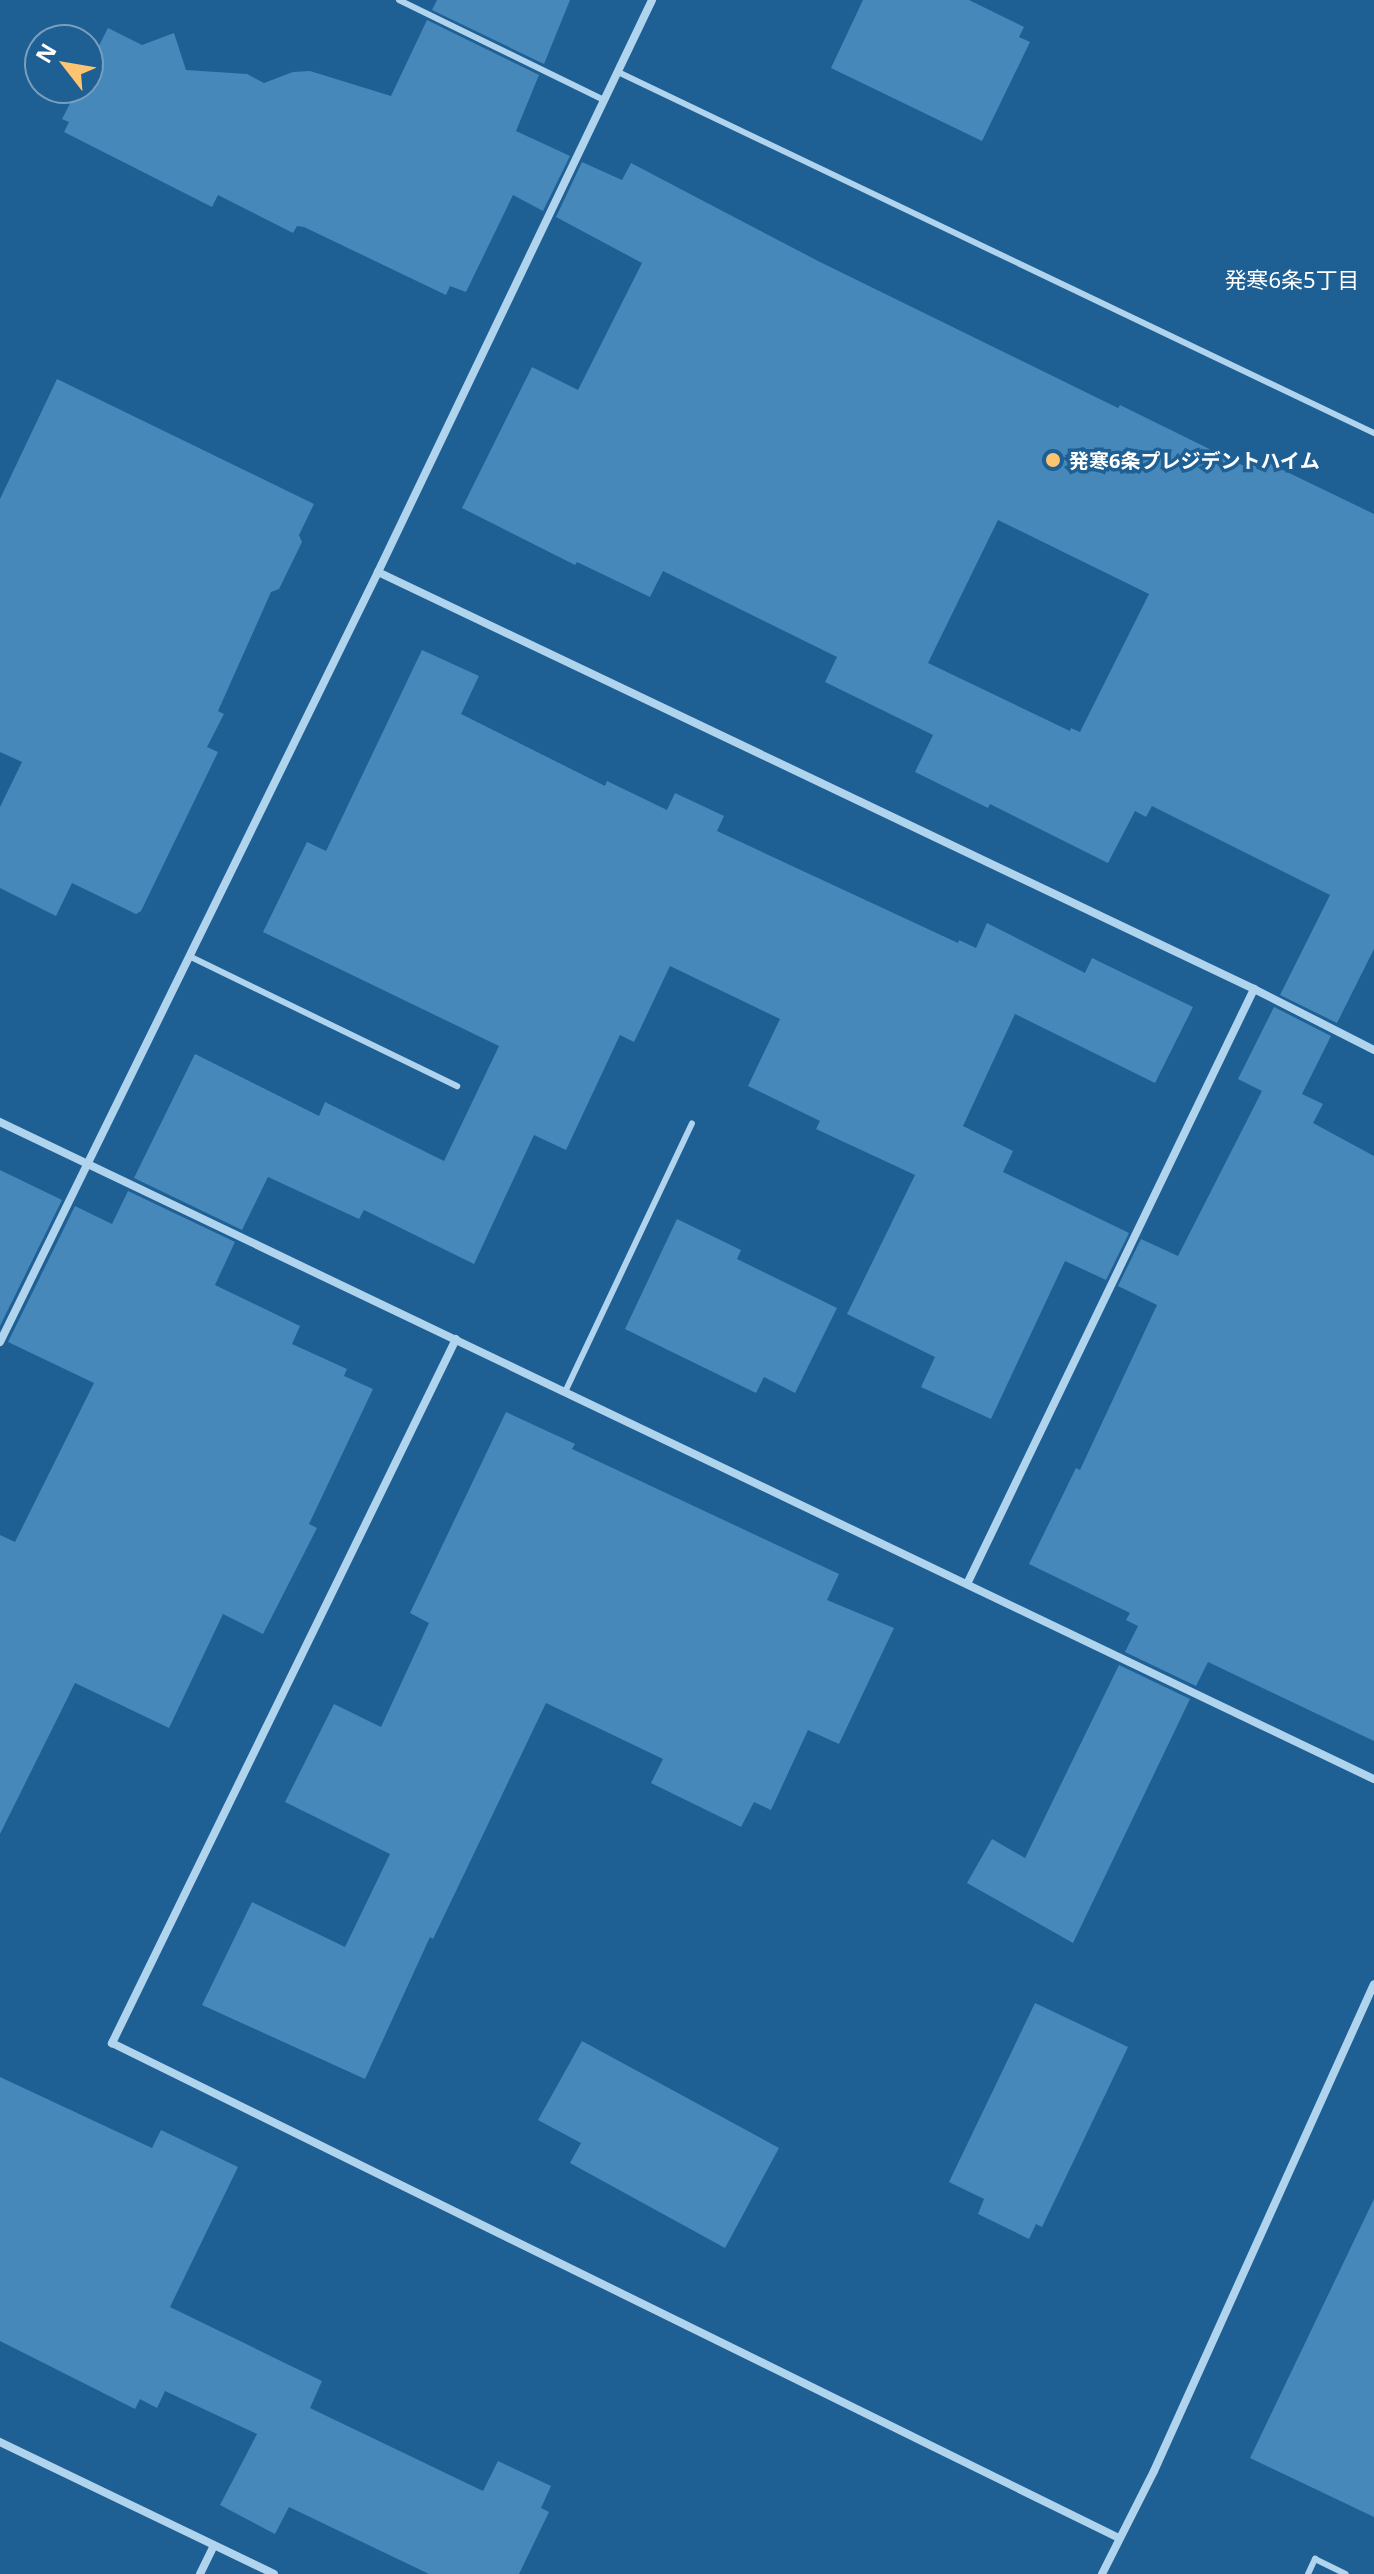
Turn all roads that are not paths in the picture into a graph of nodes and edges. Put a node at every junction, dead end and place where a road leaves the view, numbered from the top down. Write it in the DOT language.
graph roads {
  1 [pos="399,0"];
  2 [pos="652,0"];
  3 [pos="618,72"];
  4 [pos="604,100"];
  5 [pos="1374,433"];
  6 [pos="378,572"];
  7 [pos="191,957"];
  8 [pos="1254,989"];
  9 [pos="1374,1050"];
  10 [pos="457,1086"];
  11 [pos="0,1122"];
  12 [pos="692,1123"];
  13 [pos="88,1164"];
  14 [pos="456,1339"];
  15 [pos="0,1342"];
  16 [pos="565,1392"];
  17 [pos="967,1584"];
  18 [pos="1374,1779"];
  19 [pos="1374,1984"];
  20 [pos="0,2442"];
  21 [pos="1119,2538"];
  22 [pos="214,2545"];
  23 [pos="200,2574"];
  24 [pos="274,2574"];
  25 [pos="1102,2574"];
  26 [pos="1308,2574"];
  27 [pos="1346,2574"];
  1 -- 4 [label="lane"];
  2 -- 3 [label="street"];
  3 -- 4 [label="street"];
  3 -- 5 [label="lane"];
  4 -- 6 [label="street"];
  6 -- 7 [label="street"];
  6 -- 8 [label="street"];
  7 -- 10 [label="lane"];
  7 -- 13 [label="street"];
  8 -- 9 [label="street"];
  8 -- 17 [label="street"];
  11 -- 13 [label="street"];
  12 -- 16 [label="lane"];
  13 -- 14 [label="street"];
  13 -- 15 [label="street"];
  14 -- 16 [label="street"];
  14 -- 21 [label="street"];
  16 -- 17 [label="street"];
  17 -- 18 [label="street"];
  19 -- 21 [label="street"];
  20 -- 22 [label="street"];
  21 -- 25 [label="street"];
  22 -- 23 [label="street"];
  22 -- 24 [label="street"];
  26 -- 27 [label="lane"];
}
